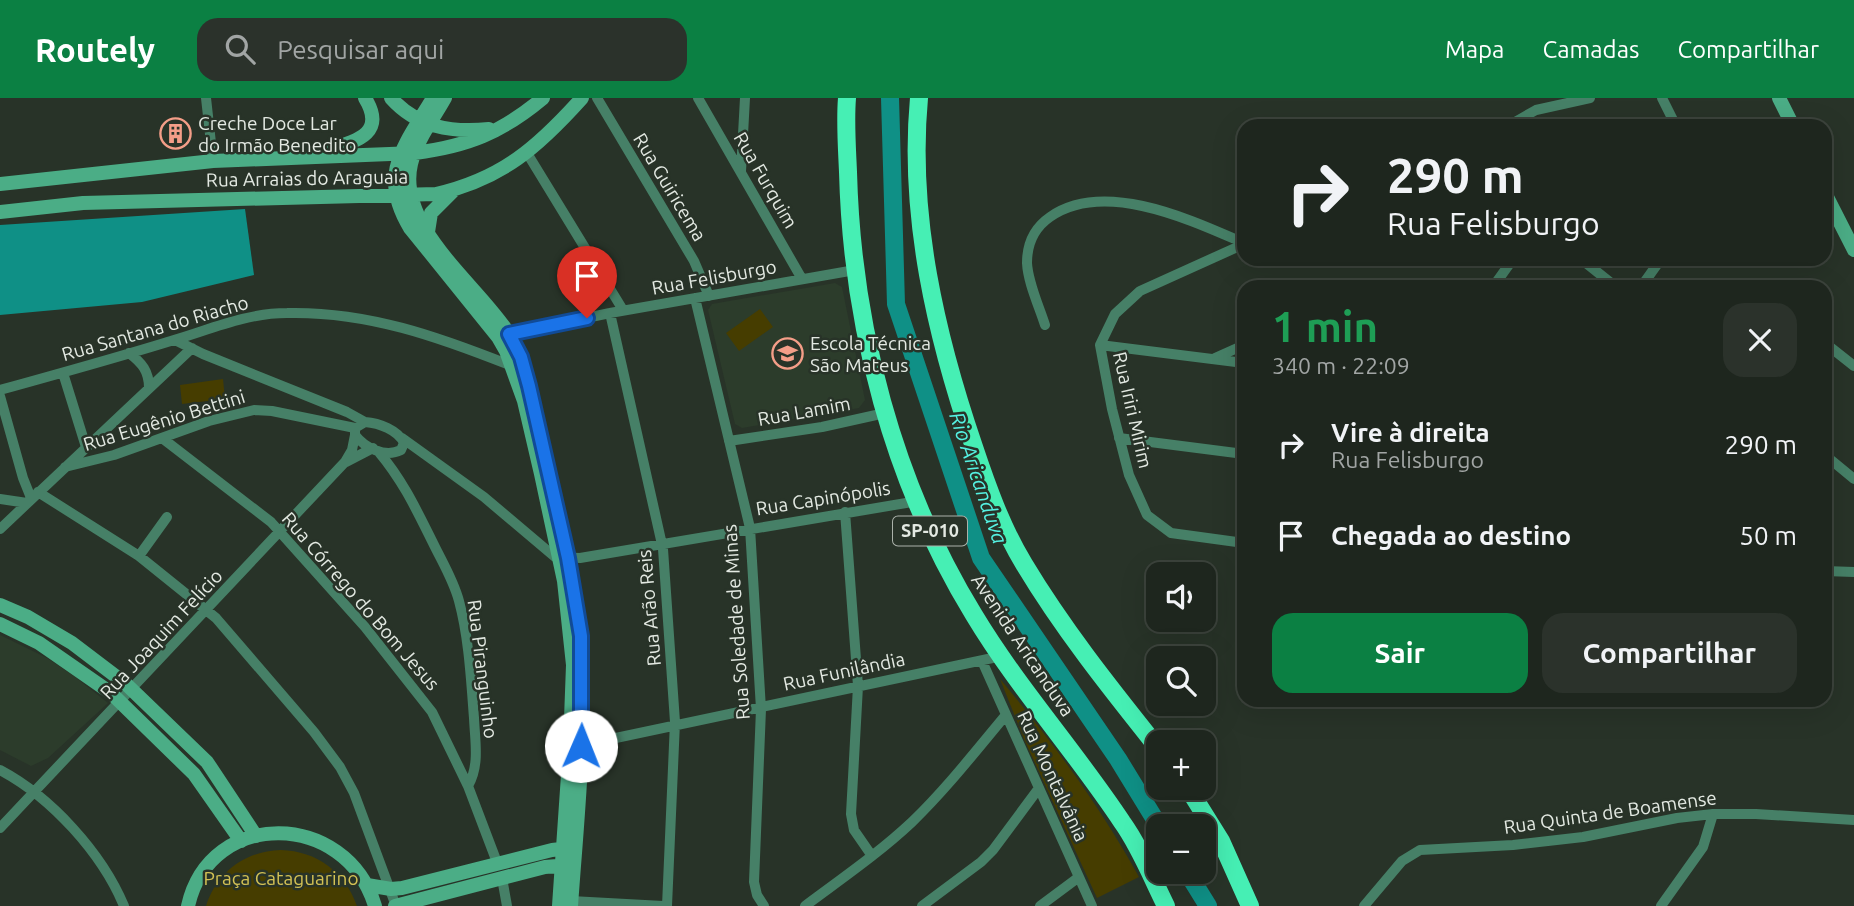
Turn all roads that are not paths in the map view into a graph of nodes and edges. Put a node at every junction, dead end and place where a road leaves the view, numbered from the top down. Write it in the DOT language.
graph roads {
  1 [pos="206,98"];
  2 [pos="392,98"];
  3 [pos="433,98"];
  4 [pos="445,98"];
  5 [pos="543,98"];
  6 [pos="582,98"];
  7 [pos="597,98"];
  8 [pos="698,98"];
  9 [pos="745,98"];
  10 [pos="847,98"];
  11 [pos="919,98"];
  12 [pos="1590,98"];
  13 [pos="1662,98"];
  14 [pos="1779,98"];
  15 [pos="367,101"];
  16 [pos="1520,119"];
  17 [pos="1672,119"];
  18 [pos="1790,119"];
  19 [pos="425,123"];
  20 [pos="499,128"];
  21 [pos="408,153"];
  22 [pos="527,153"];
  23 [pos="306,155"];
  24 [pos="213,161"];
  25 [pos="741,172"];
  26 [pos="0,184"];
  27 [pos="455,190"];
  28 [pos="411,195"];
  29 [pos="395,196"];
  30 [pos="1832,207"];
  31 [pos="0,212"];
  32 [pos="428,232"];
  33 [pos="1237,240"];
  34 [pos="1237,246"];
  35 [pos="1854,250"];
  36 [pos="1590,266"];
  37 [pos="855,270"];
  38 [pos="802,279"];
  39 [pos="1607,280"];
  40 [pos="709,296"];
  41 [pos="695,298"];
  42 [pos="623,310"];
  43 [pos="610,313"];
  44 [pos="1045,325"];
  45 [pos="504,336"];
  46 [pos="175,340"];
  47 [pos="1100,345"];
  48 [pos="192,348"];
  49 [pos="1237,348"];
  50 [pos="1832,349"];
  51 [pos="129,353"];
  52 [pos="1215,359"];
  53 [pos="1237,362"];
  54 [pos="1854,366"];
  55 [pos="519,368"];
  56 [pos="63,373"];
  57 [pos="149,388"];
  58 [pos="0,390"];
  59 [pos="0,396"];
  60 [pos="885,413"];
  61 [pos="366,422"];
  62 [pos="355,432"];
  63 [pos="162,438"];
  64 [pos="402,438"];
  65 [pos="1119,438"];
  66 [pos="729,441"];
  67 [pos="86,447"];
  68 [pos="375,449"];
  69 [pos="400,451"];
  70 [pos="1237,453"];
  71 [pos="432,460"];
  72 [pos="1832,461"];
  73 [pos="345,463"];
  74 [pos="65,467"];
  75 [pos="1854,479"];
  76 [pos="403,482"];
  77 [pos="32,498"];
  78 [pos="0,499"];
  79 [pos="918,501"];
  80 [pos="845,512"];
  81 [pos="167,517"];
  82 [pos="750,528"];
  83 [pos="0,529"];
  84 [pos="281,532"];
  85 [pos="1237,542"];
  86 [pos="662,543"];
  87 [pos="139,556"];
  88 [pos="564,558"];
  89 [pos="1832,571"];
  90 [pos="1854,572"];
  91 [pos="0,605"];
  92 [pos="208,610"];
  93 [pos="0,624"];
  94 [pos="1002,656"];
  95 [pos="982,661"];
  96 [pos="858,686"];
  97 [pos="132,690"];
  98 [pos="121,703"];
  99 [pos="761,706"];
  100 [pos="1005,716"];
  101 [pos="675,724"];
  102 [pos="1146,732"];
  103 [pos="576,746"];
  104 [pos="0,770"];
  105 [pos="468,786"];
  106 [pos="1039,788"];
  107 [pos="35,793"];
  108 [pos="1195,800"];
  109 [pos="1713,814"];
  110 [pos="1854,820"];
  111 [pos="0,828"];
  112 [pos="256,836"];
  113 [pos="241,841"];
  114 [pos="569,848"];
  115 [pos="872,856"];
  116 [pos="567,865"];
  117 [pos="500,871"];
  118 [pos="1079,877"];
  119 [pos="367,885"];
  120 [pos="391,889"];
  121 [pos="567,904"];
  122 [pos="124,906"];
  123 [pos="188,906"];
  124 [pos="375,906"];
  125 [pos="396,906"];
  126 [pos="506,906"];
  127 [pos="665,906"];
  128 [pos="764,906"];
  129 [pos="805,906"];
  130 [pos="922,906"];
  131 [pos="1040,906"];
  132 [pos="1092,906"];
  133 [pos="1166,906"];
  134 [pos="1250,906"];
  135 [pos="1364,906"];
  136 [pos="1661,906"];
  1 -- 24 [label="street"];
  2 -- 15 [label="main road"];
  2 -- 19 [label="main road"];
  3 -- 19 [label="main road"];
  4 -- 19 [label="main road"];
  5 -- 20 [label="main road, Rua Arraias do Araguaia"];
  6 -- 22 [label="main road, Rua Arraias do Araguaia"];
  7 -- 40 [label="street, Rua Guiricema"];
  8 -- 25 [label="street, Rua Furquim"];
  9 -- 25 [label="street"];
  10 -- 37 [label="highway, Avenida Aricanduva / SP-010"];
  11 -- 102 [label="highway"];
  12 -- 16 [label="street"];
  13 -- 17 [label="street"];
  14 -- 18 [label="main road"];
  15 -- 23 [label="main road"];
  19 -- 20 [label="main road"];
  19 -- 21 [label="main road"];
  20 -- 21 [label="main road, Rua Arraias do Araguaia"];
  21 -- 23 [label="main road, Rua Arraias do Araguaia"];
  21 -- 28 [label="main road"];
  21 -- 29 [label="main road"];
  22 -- 27 [label="main road, Rua Arraias do Araguaia"];
  22 -- 42 [label="street"];
  23 -- 24 [label="main road, Rua Arraias do Araguaia"];
  24 -- 26 [label="main road, Rua Arraias do Araguaia"];
  25 -- 38 [label="street, Rua Furquim"];
  27 -- 28 [label="main road, Rua Arraias do Araguaia"];
  27 -- 32 [label="main road"];
  28 -- 29 [label="main road, Rua Arraias do Araguaia"];
  28 -- 32 [label="main road"];
  29 -- 31 [label="main road, Rua Arraias do Araguaia"];
  29 -- 45 [label="main road"];
  30 -- 35 [label="main road"];
  32 -- 45 [label="main road"];
  33 -- 44 [label="street"];
  34 -- 47 [label="street, Rua Iriri Mirim"];
  36 -- 39 [label="street"];
  37 -- 38 [label="street, Rua Felisburgo"];
  37 -- 60 [label="highway, Avenida Aricanduva / SP-010"];
  38 -- 40 [label="street, Rua Felisburgo"];
  40 -- 41 [label="street, Rua Felisburgo"];
  41 -- 42 [label="street, Rua Felisburgo"];
  41 -- 66 [label="street, Rua Soledade de Minas"];
  42 -- 43 [label="street, Rua Felisburgo"];
  43 -- 45 [label="street, Rua Felisburgo"];
  43 -- 86 [label="street, Rua Arão Reis"];
  45 -- 55 [label="main road"];
  46 -- 48 [label="street"];
  46 -- 51 [label="street, Rua Santana do Riacho"];
  46 -- 55 [label="street, Rua Santana do Riacho"];
  47 -- 52 [label="street"];
  47 -- 65 [label="street, Rua Iriri Mirim"];
  48 -- 57 [label="street"];
  48 -- 61 [label="street"];
  49 -- 52 [label="street"];
  50 -- 54 [label="street"];
  51 -- 56 [label="street, Rua Santana do Riacho"];
  51 -- 57 [label="street"];
  52 -- 53 [label="street"];
  55 -- 88 [label="main road"];
  56 -- 58 [label="street, Rua Santana do Riacho"];
  56 -- 67 [label="street"];
  57 -- 67 [label="street"];
  59 -- 77 [label="street"];
  60 -- 66 [label="street, Rua Lamim"];
  60 -- 79 [label="highway, Avenida Aricanduva / SP-010"];
  61 -- 62 [label="street"];
  61 -- 64 [label="street"];
  62 -- 63 [label="street, Rua Eugênio Bettini"];
  62 -- 68 [label="street, Rua Piranguinho"];
  62 -- 73 [label="street, Rua Joaquim Felício"];
  63 -- 74 [label="street, Rua Eugênio Bettini"];
  63 -- 84 [label="street, Rua Córrego do Bom Jesus"];
  64 -- 69 [label="street, Rua Piranguinho"];
  64 -- 71 [label="street"];
  65 -- 70 [label="street"];
  65 -- 85 [label="street, Rua Iriri Mirim"];
  66 -- 82 [label="street, Rua Soledade de Minas"];
  67 -- 74 [label="street"];
  68 -- 69 [label="street"];
  68 -- 73 [label="street, Rua Joaquim Felício"];
  68 -- 76 [label="street, Rua Piranguinho"];
  69 -- 71 [label="street"];
  69 -- 76 [label="street, Rua Piranguinho"];
  71 -- 88 [label="street"];
  72 -- 75 [label="street"];
  73 -- 84 [label="street, Rua Joaquim Felício"];
  74 -- 77 [label="street"];
  76 -- 105 [label="street, Rua Piranguinho"];
  77 -- 78 [label="street"];
  77 -- 83 [label="street"];
  77 -- 87 [label="street"];
  79 -- 80 [label="street, Rua Capinópolis"];
  79 -- 94 [label="highway, Avenida Aricanduva / SP-010"];
  80 -- 82 [label="street, Rua Capinópolis"];
  80 -- 96 [label="street"];
  81 -- 87 [label="street"];
  82 -- 86 [label="street, Rua Capinópolis"];
  82 -- 99 [label="street, Rua Soledade de Minas"];
  84 -- 92 [label="street, Rua Joaquim Felício"];
  84 -- 105 [label="street, Rua Córrego do Bom Jesus"];
  86 -- 88 [label="street, Rua Capinópolis"];
  86 -- 101 [label="street, Rua Arão Reis"];
  87 -- 92 [label="street"];
  88 -- 103 [label="main road"];
  89 -- 90 [label="street"];
  91 -- 97 [label="main road"];
  92 -- 97 [label="street, Rua Joaquim Felício"];
  92 -- 120 [label="street"];
  93 -- 98 [label="main road"];
  94 -- 95 [label="street, Rua Funilândia"];
  94 -- 133 [label="highway, Avenida Aricanduva / SP-010"];
  95 -- 96 [label="street, Rua Funilândia"];
  95 -- 100 [label="street, Rua Montalvânia"];
  96 -- 99 [label="street, Rua Funilândia"];
  96 -- 115 [label="street"];
  97 -- 98 [label="street, Rua Joaquim Felício"];
  97 -- 112 [label="main road"];
  98 -- 107 [label="street, Rua Joaquim Felício"];
  98 -- 113 [label="main road"];
  99 -- 101 [label="street, Rua Funilândia"];
  99 -- 128 [label="street, Rua Soledade de Minas"];
  100 -- 106 [label="street, Rua Montalvânia"];
  100 -- 115 [label="street"];
  101 -- 103 [label="street, Rua Funilândia"];
  101 -- 127 [label="street, Rua Arão Reis"];
  103 -- 114 [label="main road"];
  104 -- 107 [label="street"];
  105 -- 117 [label="street, Rua Córrego do Bom Jesus"];
  106 -- 118 [label="street, Rua Montalvânia"];
  106 -- 130 [label="street"];
  107 -- 111 [label="street, Rua Joaquim Felício"];
  107 -- 122 [label="street"];
  108 -- 134 [label="highway"];
  109 -- 110 [label="street, Rua Quinta de Boamense"];
  109 -- 135 [label="street, Rua Quinta de Boamense"];
  109 -- 136 [label="street"];
  112 -- 113 [label="main road"];
  112 -- 119 [label="main road"];
  113 -- 123 [label="main road"];
  114 -- 116 [label="main road"];
  114 -- 117 [label="main road"];
  115 -- 129 [label="street"];
  116 -- 117 [label="main road"];
  116 -- 121 [label="main road"];
  117 -- 120 [label="main road"];
  117 -- 125 [label="main road"];
  117 -- 126 [label="street, Rua Córrego do Bom Jesus"];
  118 -- 131 [label="street"];
  118 -- 132 [label="street, Rua Montalvânia"];
  119 -- 120 [label="main road"];
  119 -- 124 [label="main road"];
  120 -- 125 [label="street"];
  121 -- 127 [label="street"];
}
